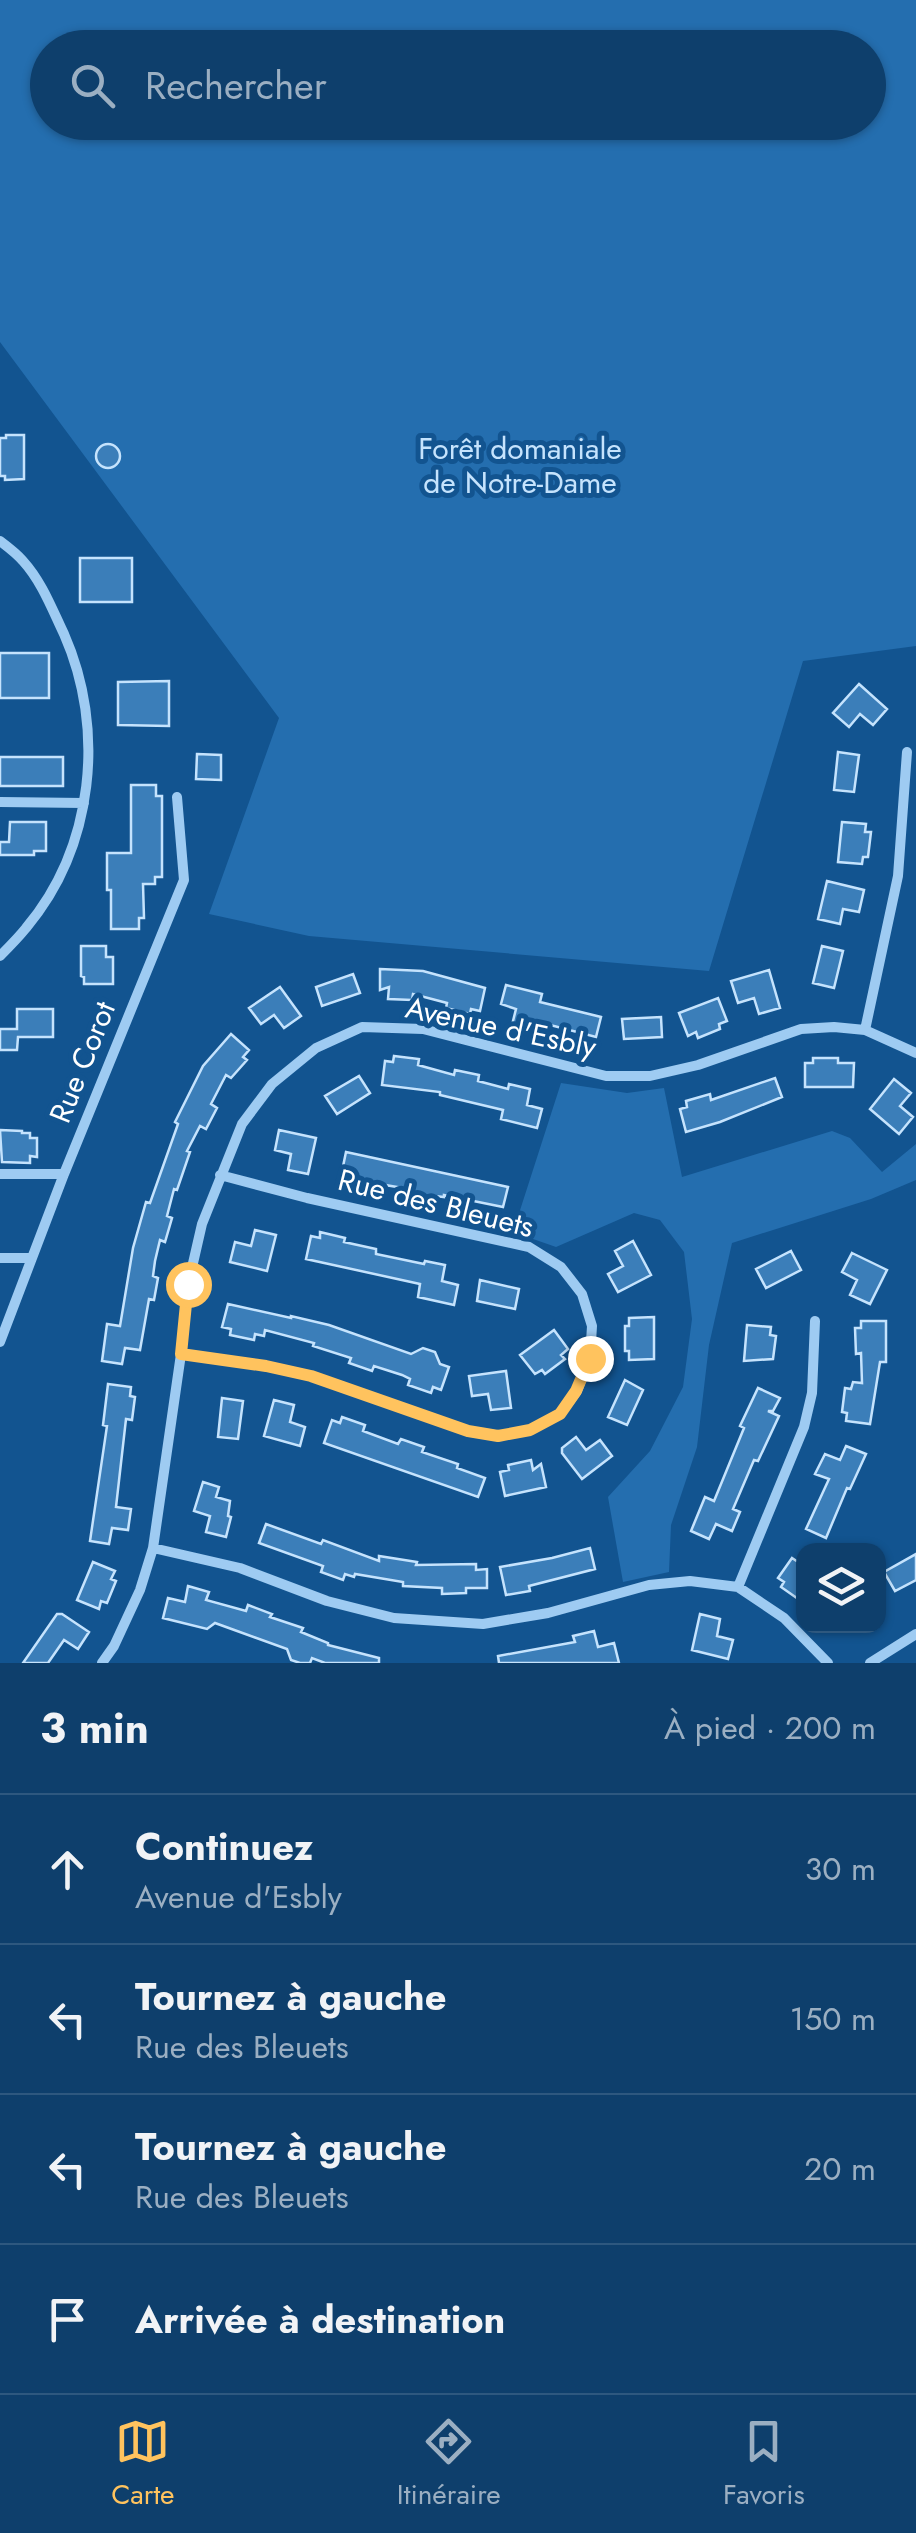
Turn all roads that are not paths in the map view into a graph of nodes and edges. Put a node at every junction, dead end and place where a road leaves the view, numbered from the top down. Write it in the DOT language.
graph roads {
  1 [pos="0,541"];
  2 [pos="908,752"];
  3 [pos="177,798"];
  4 [pos="0,802"];
  5 [pos="84,802"];
  6 [pos="0,956"];
  7 [pos="865,1030"];
  8 [pos="916,1053"];
  9 [pos="0,1174"];
  10 [pos="64,1174"];
  11 [pos="220,1175"];
  12 [pos="0,1258"];
  13 [pos="31,1258"];
  14 [pos="815,1321"];
  15 [pos="0,1342"];
  16 [pos="181,1354"];
  17 [pos="152,1548"];
  18 [pos="738,1587"];
  19 [pos="916,1634"];
  20 [pos="102,1663"];
  21 [pos="828,1663"];
  22 [pos="870,1663"];
  1 -- 5 [label="street"];
  2 -- 7 [label="street"];
  3 -- 10 [label="street, Rue Corot"];
  4 -- 5 [label="street"];
  5 -- 6 [label="street"];
  7 -- 8 [label="street, Avenue d'Esbly"];
  7 -- 11 [label="street, Avenue d'Esbly"];
  9 -- 10 [label="street"];
  10 -- 13 [label="street, Rue Corot"];
  11 -- 16 [label="street, Avenue d'Esbly"];
  11 -- 16 [label="street, Rue des Bleuets"];
  12 -- 13 [label="street"];
  13 -- 15 [label="street, Rue Corot"];
  14 -- 18 [label="street"];
  16 -- 17 [label="street, Avenue d'Esbly"];
  17 -- 18 [label="street"];
  17 -- 20 [label="street, Avenue d'Esbly"];
  18 -- 21 [label="street"];
  19 -- 22 [label="street"];
}
